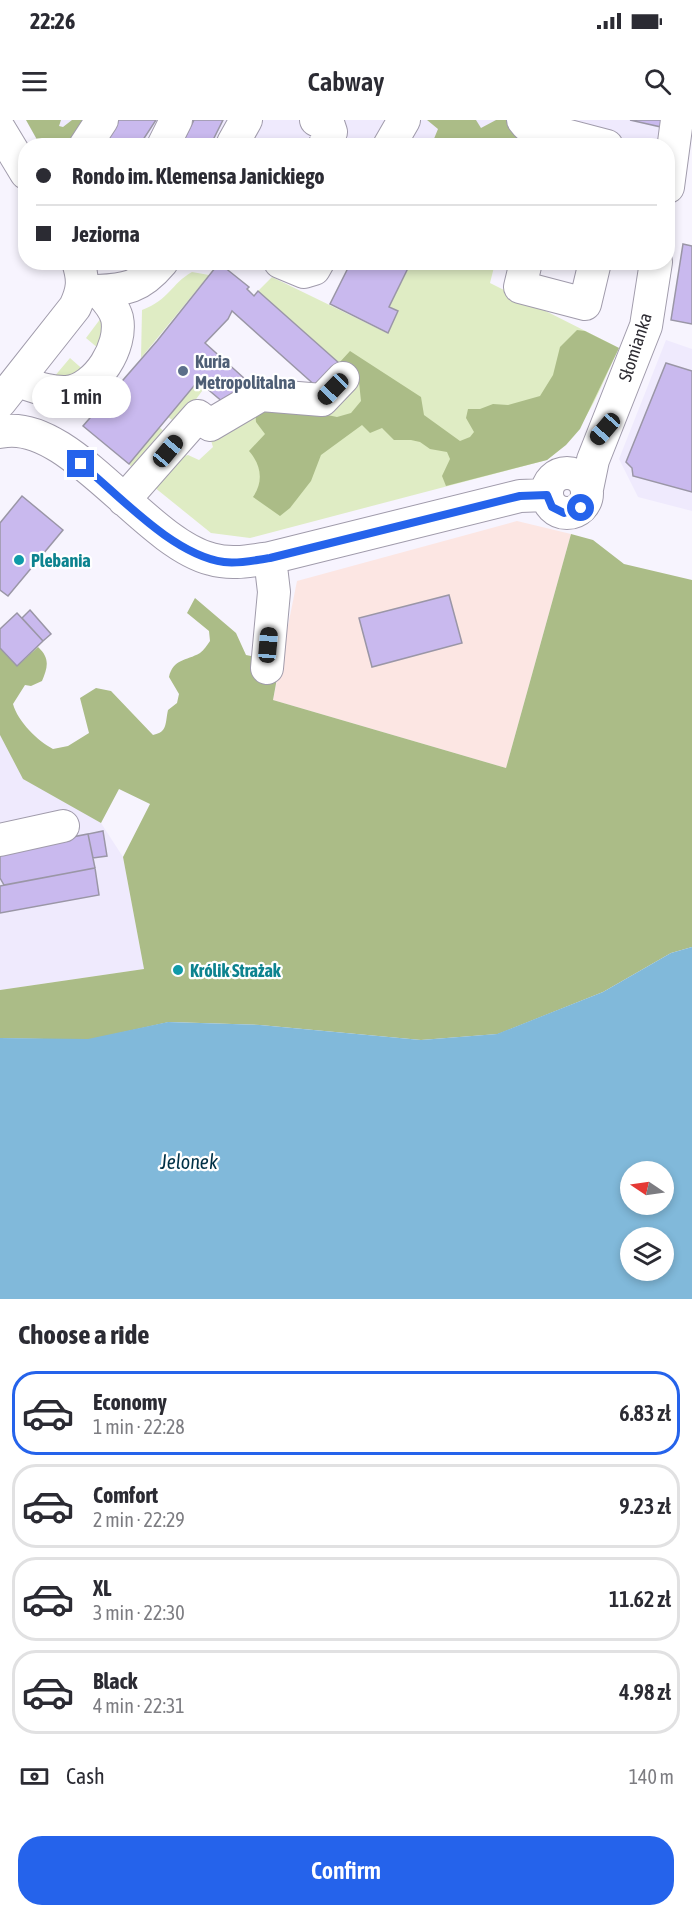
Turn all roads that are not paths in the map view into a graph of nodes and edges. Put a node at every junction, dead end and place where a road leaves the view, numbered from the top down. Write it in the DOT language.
graph roads {
  1 [pos="102,120"];
  2 [pos="176,120"];
  3 [pos="316,120"];
  4 [pos="404,120"];
  5 [pos="523,120"];
  6 [pos="677,120"];
  7 [pos="0,129"];
  8 [pos="90,138"];
  9 [pos="168,138"];
  10 [pos="328,138"];
  11 [pos="394,138"];
  12 [pos="553,138"];
  13 [pos="674,138"];
  14 [pos="18,159"];
  15 [pos="155,270"];
  16 [pos="524,270"];
  17 [pos="593,270"];
  18 [pos="655,270"];
  19 [pos="86,282"];
  20 [pos="343,378"];
  21 [pos="8,392"];
  22 [pos="0,432"];
  23 [pos="124,500"];
  24 [pos="270,558"];
  25 [pos="267,668"];
  26 [pos="63,826"];
  27 [pos="0,840"];
  1 -- 8 [label="street"];
  2 -- 9 [label="street"];
  3 -- 10 [label="street"];
  4 -- 11 [label="street"];
  5 -- 12 [label="street"];
  6 -- 13 [label="street"];
  7 -- 14 [label="street"];
  15 -- 19 [label="street"];
  16 -- 17 [label="street"];
  18 -- 24 [label="street, Słomianka"];
  19 -- 21 [label="street"];
  19 -- 21 [label="street"];
  20 -- 23 [label="street"];
  22 -- 23 [label="street"];
  23 -- 24 [label="street"];
  24 -- 25 [label="street"];
  26 -- 27 [label="street"];
}
